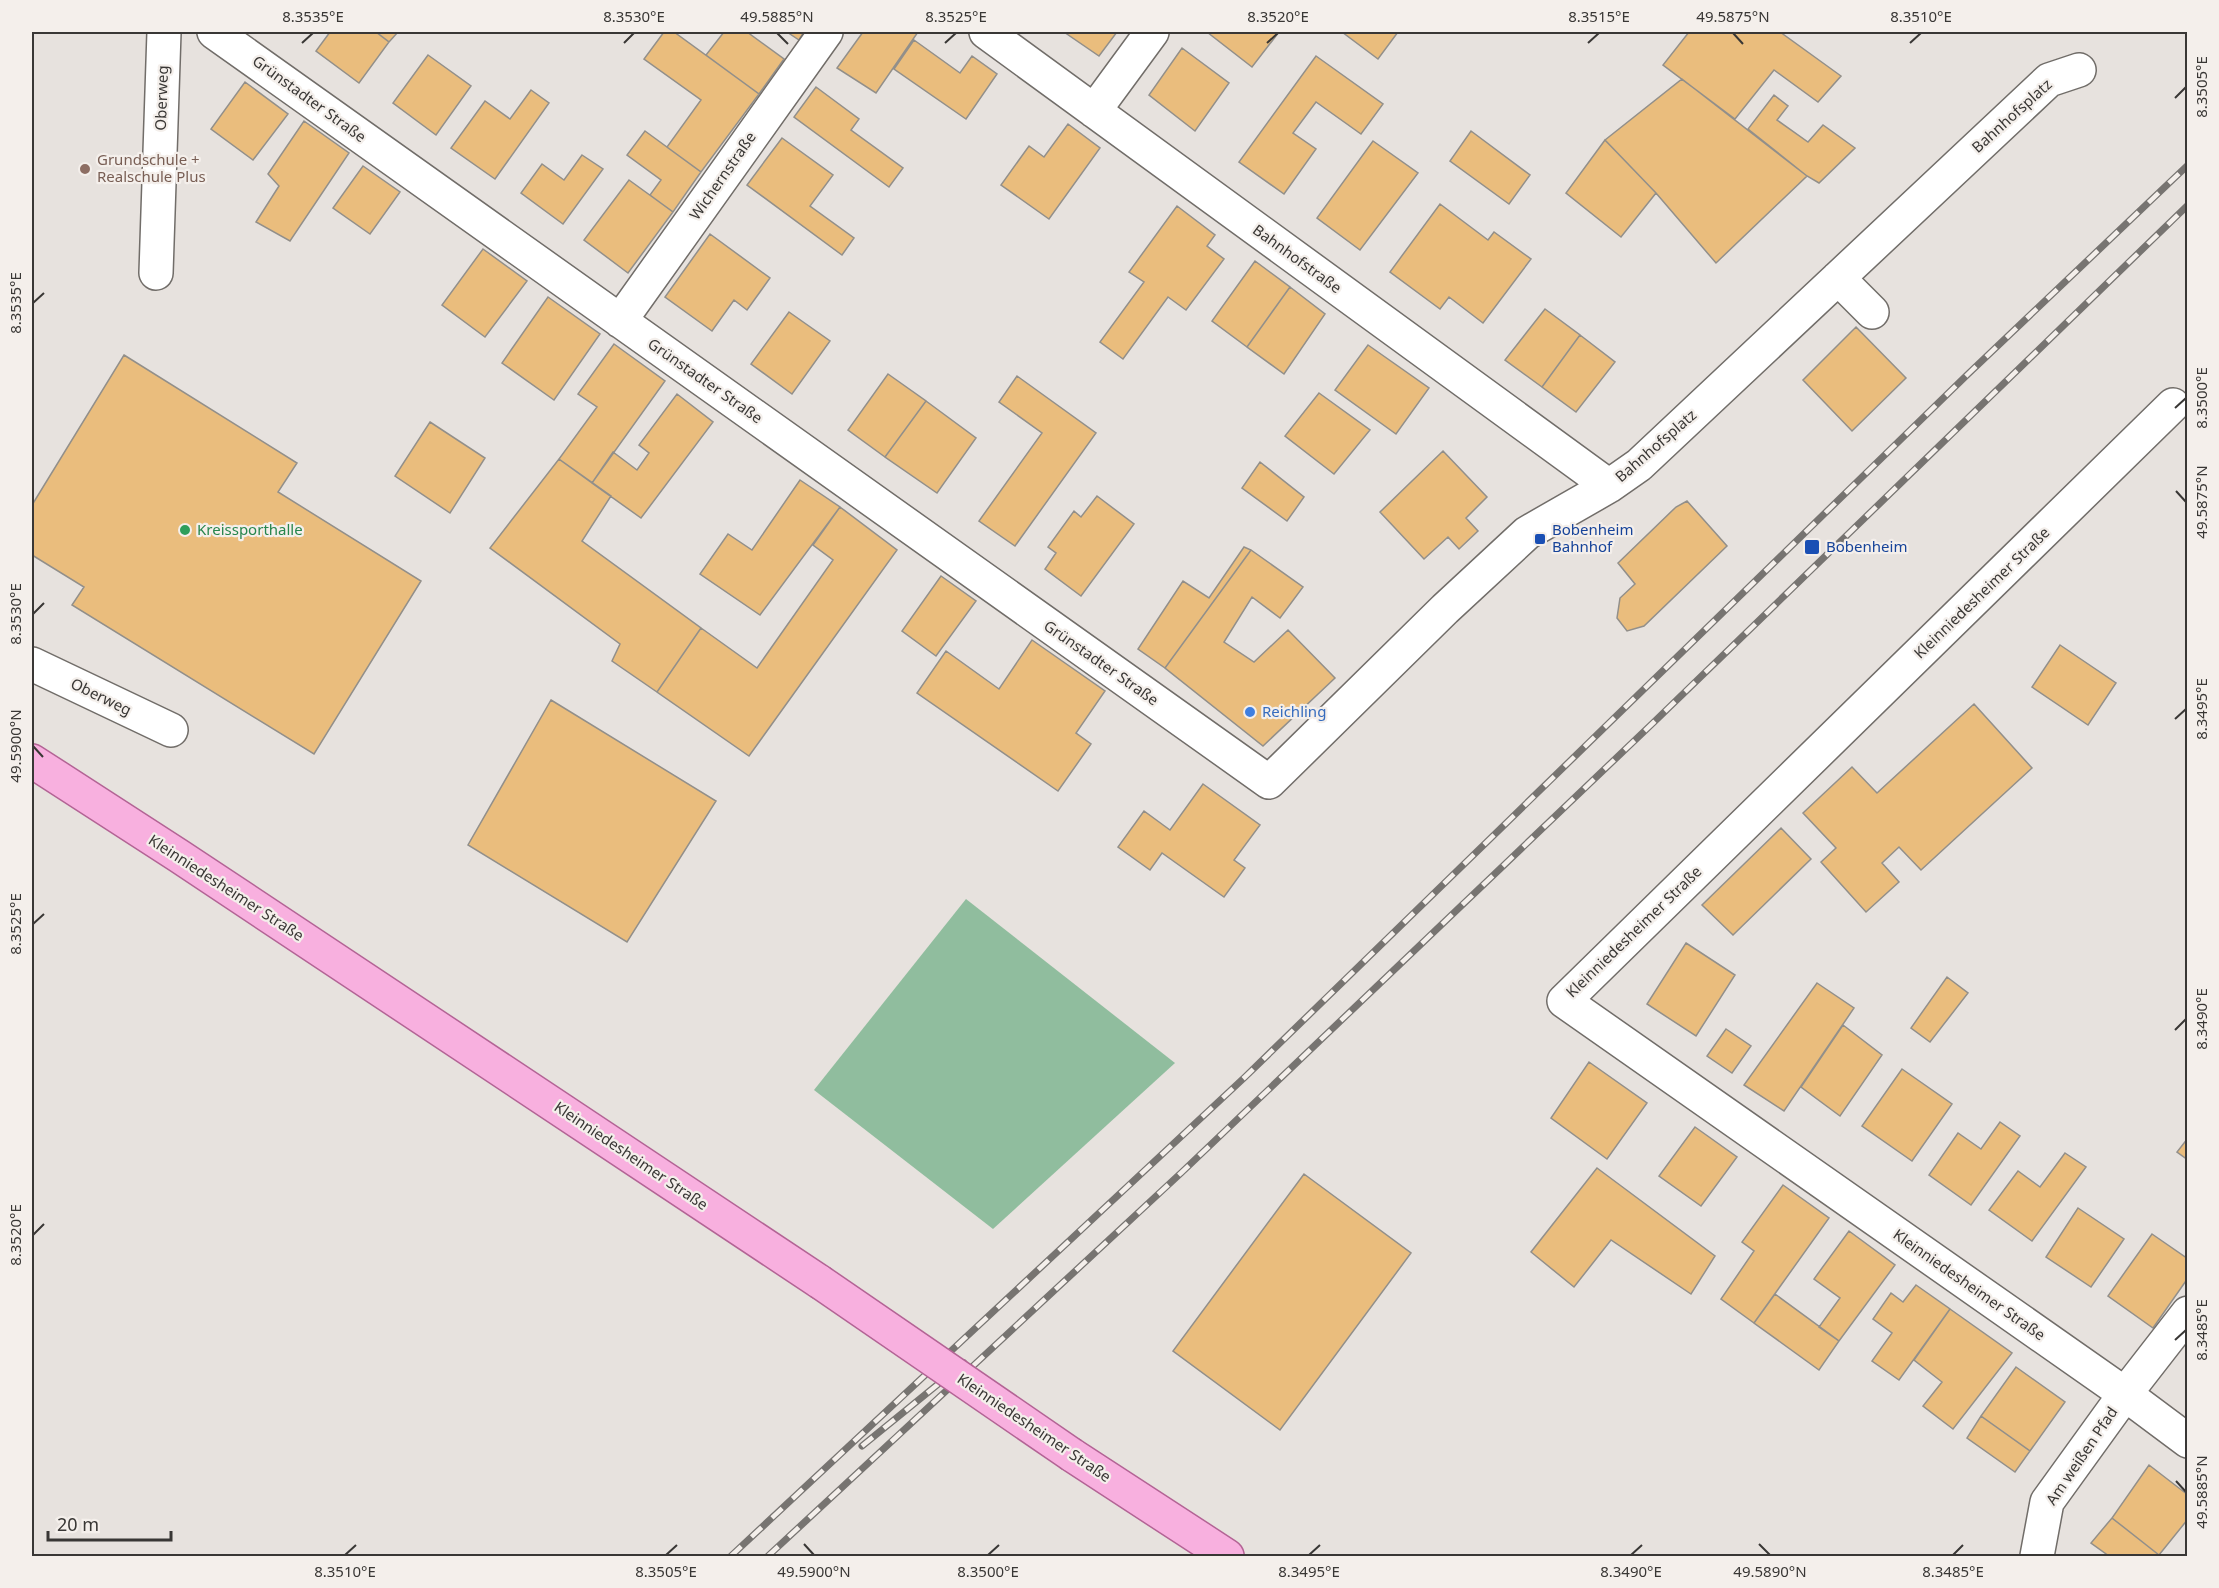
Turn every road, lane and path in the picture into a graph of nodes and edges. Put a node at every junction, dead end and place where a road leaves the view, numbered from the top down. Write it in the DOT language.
graph roads {
  1 [pos="164,32"];
  2 [pos="214,32"];
  3 [pos="826,32"];
  4 [pos="986,32"];
  5 [pos="1152,32"];
  6 [pos="2079,70"];
  7 [pos="1094,111"];
  8 [pos="156,273"];
  9 [pos="1838,278"];
  10 [pos="1872,312"];
  11 [pos="620,321"];
  12 [pos="2174,405"];
  13 [pos="1609,486"];
  14 [pos="32,664"];
  15 [pos="171,730"];
  16 [pos="1195,731"];
  17 [pos="32,761"];
  18 [pos="2187,1313"];
  19 [pos="2125,1394"];
  20 [pos="2187,1441"];
  21 [pos="1227,1557"];
  22 [pos="2037,1557"];
  1 -- 8 [label="street, Oberweg"];
  2 -- 11 [label="street, Grünstadter Straße"];
  3 -- 11 [label="street, Wichernstraße"];
  4 -- 7 [label="street, Bahnhofstraße"];
  5 -- 7 [label="street"];
  6 -- 9 [label="street, Bahnhofsplatz"];
  7 -- 13 [label="street, Bahnhofstraße"];
  9 -- 10 [label="street"];
  9 -- 13 [label="street, Bahnhofsplatz"];
  11 -- 16 [label="street, Grünstadter Straße"];
  12 -- 19 [label="street, Kleinniedesheimer Straße"];
  13 -- 16 [label="street, Bahnhofsplatz"];
  14 -- 15 [label="street, Oberweg"];
  17 -- 21 [label="main road, Kleinniedesheimer Straße, bridge"];
  18 -- 19 [label="street, Am weißen Pfad"];
  19 -- 20 [label="street, Kleinniedesheimer Straße"];
  19 -- 22 [label="street, Am weißen Pfad"];
}
